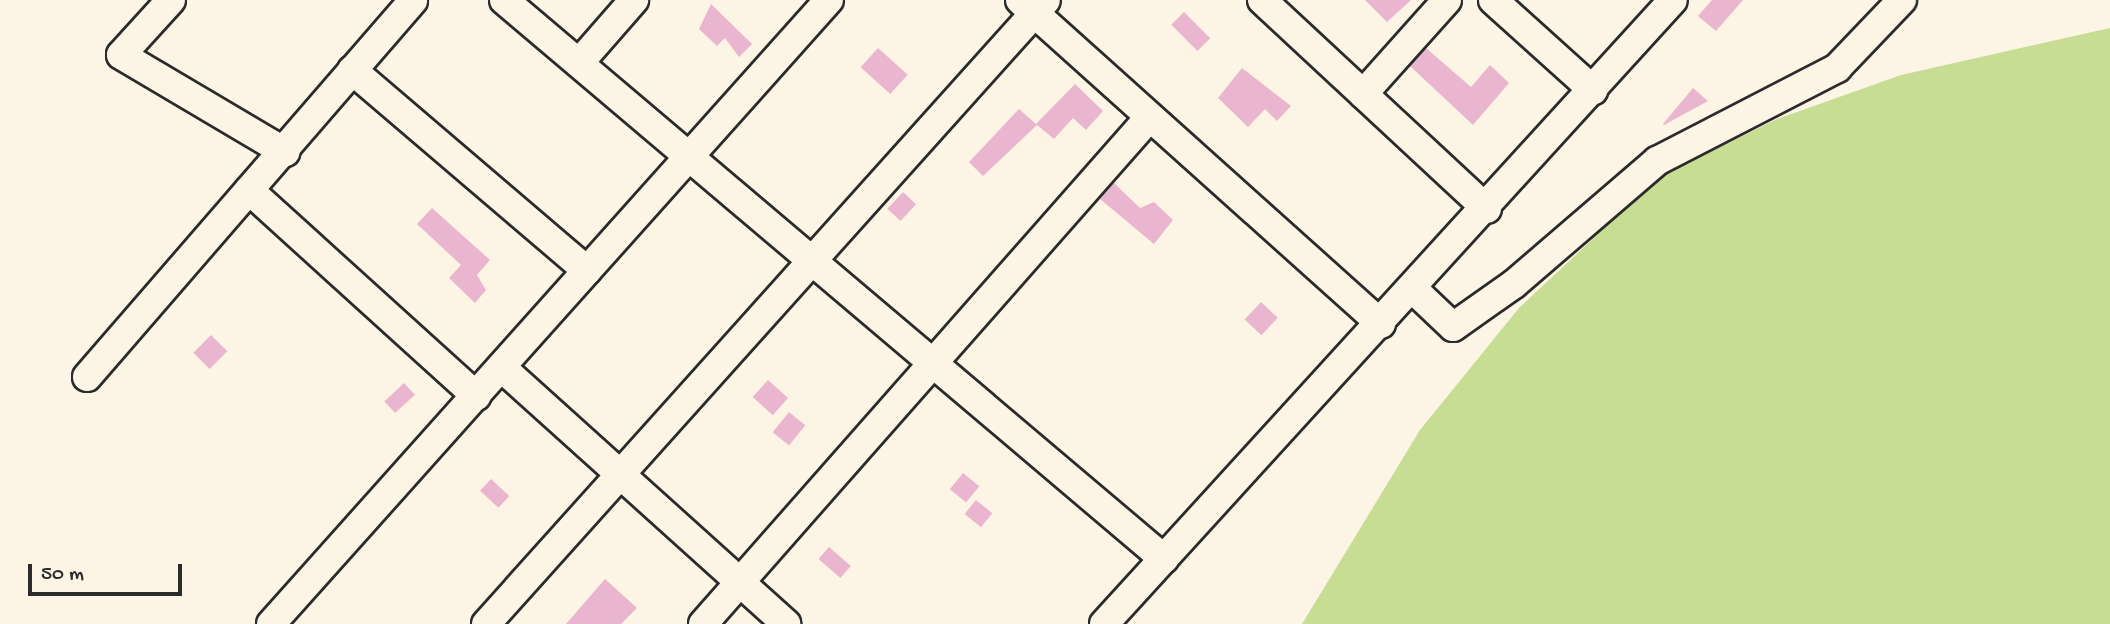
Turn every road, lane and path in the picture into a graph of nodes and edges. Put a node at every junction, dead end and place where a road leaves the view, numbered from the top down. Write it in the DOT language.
graph roads {
  1 [pos="171,0"];
  2 [pos="413,0"];
  3 [pos="504,0"];
  4 [pos="634,0"];
  5 [pos="830,0"];
  6 [pos="1262,0"];
  7 [pos="1447,0"];
  8 [pos="1493,0"];
  9 [pos="1674,0"];
  10 [pos="1902,0"];
  11 [pos="1033,4"];
  12 [pos="579,63"];
  13 [pos="352,71"];
  14 [pos="1593,90"];
  15 [pos="1363,94"];
  16 [pos="1148,119"];
  17 [pos="284,152"];
  18 [pos="689,157"];
  19 [pos="249,190"];
  20 [pos="1487,209"];
  21 [pos="812,261"];
  22 [pos="587,271"];
  23 [pos="1413,289"];
  24 [pos="1381,324"];
  25 [pos="931,362"];
  26 [pos="501,367"];
  27 [pos="87,377"];
  28 [pos="475,396"];
  29 [pos="621,474"];
  30 [pos="1164,559"];
  31 [pos="738,581"];
  32 [pos="271,624"];
  33 [pos="486,624"];
  34 [pos="703,624"];
  35 [pos="786,624"];
  36 [pos="1104,624"];
  1 -- 17 [label="street"];
  2 -- 13 [label="street"];
  3 -- 12 [label="street"];
  4 -- 12 [label="street"];
  5 -- 18 [label="street"];
  6 -- 15 [label="street"];
  7 -- 15 [label="street"];
  8 -- 14 [label="street"];
  9 -- 14 [label="street"];
  10 -- 23 [label="street"];
  11 -- 16 [label="street"];
  11 -- 21 [label="street"];
  12 -- 18 [label="street"];
  13 -- 17 [label="street"];
  13 -- 22 [label="street"];
  14 -- 20 [label="street"];
  15 -- 20 [label="street"];
  16 -- 24 [label="street"];
  16 -- 25 [label="street"];
  17 -- 19 [label="street"];
  18 -- 21 [label="street"];
  18 -- 22 [label="street"];
  19 -- 27 [label="street"];
  19 -- 28 [label="street"];
  20 -- 23 [label="street"];
  21 -- 25 [label="street"];
  21 -- 29 [label="street"];
  22 -- 26 [label="street"];
  23 -- 24 [label="street"];
  24 -- 30 [label="street"];
  25 -- 30 [label="street"];
  25 -- 31 [label="street"];
  26 -- 28 [label="street"];
  26 -- 29 [label="street"];
  28 -- 32 [label="street"];
  29 -- 31 [label="street"];
  29 -- 33 [label="street"];
  30 -- 36 [label="street"];
  31 -- 34 [label="street"];
  31 -- 35 [label="street"];
}
